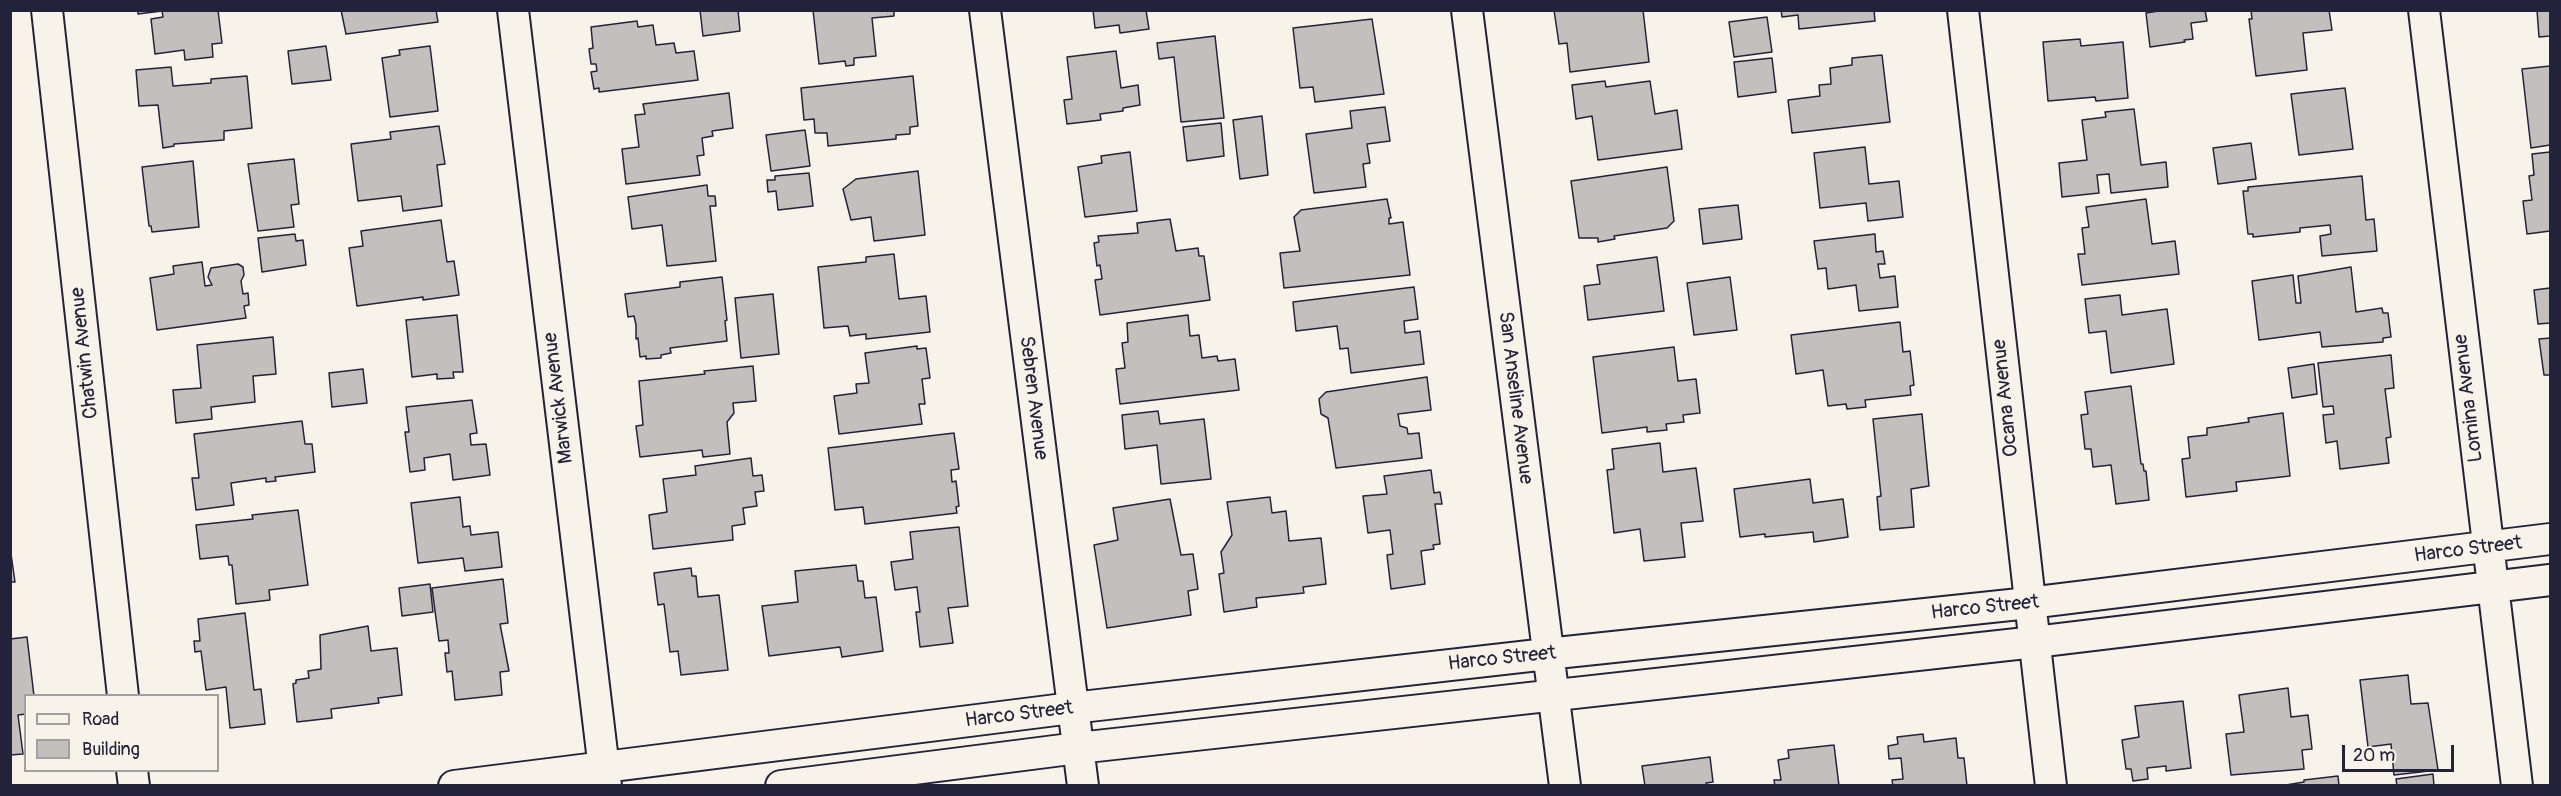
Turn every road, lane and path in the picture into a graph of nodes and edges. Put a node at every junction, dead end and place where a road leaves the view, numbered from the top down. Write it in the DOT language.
graph roads {
  1 [pos="47,10"];
  2 [pos="513,10"];
  3 [pos="985,10"];
  4 [pos="1467,10"];
  5 [pos="1963,10"];
  6 [pos="2424,10"];
  7 [pos="2550,540"];
  8 [pos="2487,548"];
  9 [pos="2550,580"];
  10 [pos="2494,587"];
  11 [pos="2029,603"];
  12 [pos="2035,642"];
  13 [pos="1547,654"];
  14 [pos="123,694"];
  15 [pos="1554,695"];
  16 [pos="1071,708"];
  17 [pos="1078,748"];
  18 [pos="604,776"];
  19 [pos="454,786"];
  20 [pos="781,786"];
  21 [pos="1083,786"];
  22 [pos="1565,786"];
  23 [pos="2051,786"];
  24 [pos="2517,786"];
  1 -- 14 [label="street, Chatwin Avenue"];
  2 -- 18 [label="street, Marwick Avenue"];
  3 -- 16 [label="street, Sebren Avenue"];
  4 -- 13 [label="street, San Anseline Avenue"];
  5 -- 11 [label="street, Ocana Avenue"];
  6 -- 8 [label="street, Lomina Avenue"];
  7 -- 8 [label="street, Harco Street"];
  8 -- 10 [label="street, Lomina Avenue"];
  8 -- 11 [label="street, Harco Street"];
  9 -- 10 [label="street, Harco Street"];
  10 -- 12 [label="street, Harco Street"];
  10 -- 24 [label="street, Lomina Avenue"];
  11 -- 12 [label="street, Ocana Avenue"];
  11 -- 13 [label="street, Harco Street"];
  12 -- 15 [label="street, Harco Street"];
  12 -- 23 [label="street, Ocana Avenue"];
  13 -- 15 [label="street, San Anseline Avenue"];
  13 -- 16 [label="street, Harco Street"];
  15 -- 17 [label="street, Harco Street"];
  15 -- 22 [label="street, San Anseline Avenue"];
  16 -- 17 [label="street, Sebren Avenue"];
  16 -- 18 [label="street, Harco Street"];
  17 -- 20 [label="street, Harco Street"];
  17 -- 21 [label="street, Sebren Avenue"];
  18 -- 19 [label="street, Harco Street"];
}
